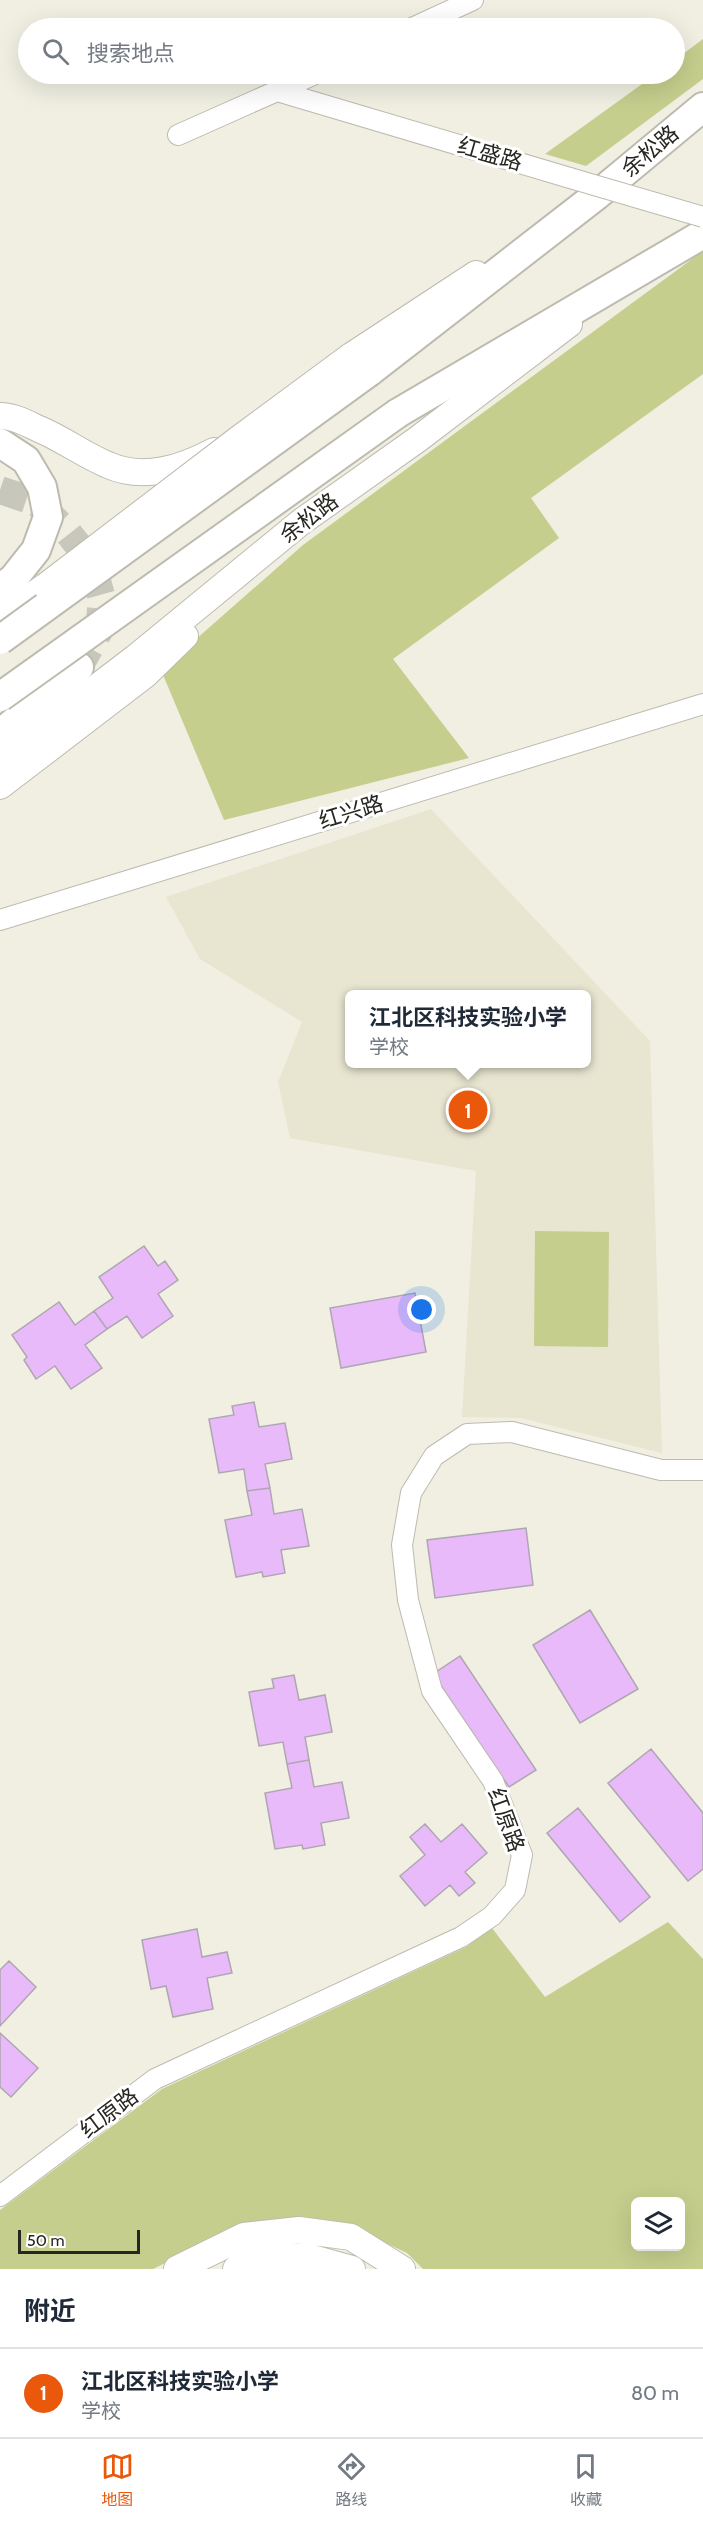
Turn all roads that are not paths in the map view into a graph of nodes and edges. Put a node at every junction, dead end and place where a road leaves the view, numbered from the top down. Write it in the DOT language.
graph roads {
  1 [pos="473,0"];
  2 [pos="434,18"];
  3 [pos="294,84"];
  4 [pos="277,92"];
  5 [pos="703,107"];
  6 [pos="178,135"];
  7 [pos="703,217"];
  8 [pos="703,234"];
  9 [pos="624,282"];
  10 [pos="360,364"];
  11 [pos="0,416"];
  12 [pos="240,438"];
  13 [pos="0,443"];
  14 [pos="0,588"];
  15 [pos="0,618"];
  16 [pos="0,640"];
  17 [pos="79,667"];
  18 [pos="140,667"];
  19 [pos="0,697"];
  20 [pos="703,704"];
  21 [pos="0,734"];
  22 [pos="0,761"];
  23 [pos="0,786"];
  24 [pos="0,920"];
  25 [pos="703,1470"];
  26 [pos="0,2196"];
  27 [pos="177,2269"];
  28 [pos="236,2269"];
  29 [pos="352,2269"];
  30 [pos="402,2269"];
  1 -- 2 [label="street"];
  3 -- 4 [label="street"];
  4 -- 6 [label="street"];
  4 -- 7 [label="street, 红盛路, bridge"];
  5 -- 10 [label="highway, 余松路"];
  8 -- 9 [label="highway, 余松路"];
  9 -- 18 [label="main road, 余松路"];
  9 -- 19 [label="highway, 余松路, bridge"];
  10 -- 12 [label="main road, 余松路, bridge"];
  10 -- 16 [label="highway, 余松路, bridge"];
  11 -- 12 [label="main road, bridge"];
  12 -- 15 [label="main road, 余松路, bridge"];
  13 -- 14 [label="highway"];
  17 -- 21 [label="highway"];
  18 -- 22 [label="main road, 余松路"];
  18 -- 23 [label="main road"];
  20 -- 24 [label="street, 红兴路"];
  25 -- 26 [label="street, 红原路"];
  27 -- 30 [label="main road"];
  28 -- 29 [label="main road"];
}
